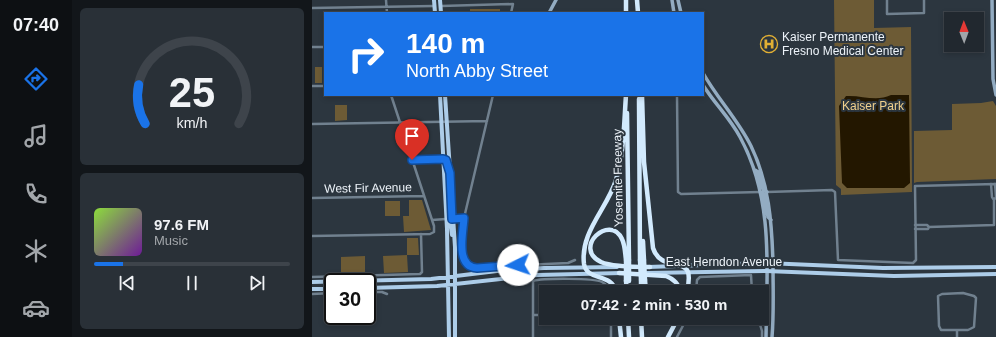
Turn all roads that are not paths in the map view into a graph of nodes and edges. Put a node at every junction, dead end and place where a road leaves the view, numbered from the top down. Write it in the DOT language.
graph roads {
  1 [pos="386,0"];
  2 [pos="434,0"];
  3 [pos="440,0"];
  4 [pos="556,0"];
  5 [pos="626,0"];
  6 [pos="637,0"];
  7 [pos="672,0"];
  8 [pos="678,0"];
  9 [pos="887,0"];
  10 [pos="924,0"];
  11 [pos="992,0"];
  12 [pos="434,6"];
  13 [pos="440,6"];
  14 [pos="386,7"];
  15 [pos="312,8"];
  16 [pos="387,12"];
  17 [pos="435,12"];
  18 [pos="441,12"];
  19 [pos="511,12"];
  20 [pos="550,12"];
  21 [pos="626,12"];
  22 [pos="638,12"];
  23 [pos="674,12"];
  24 [pos="681,12"];
  25 [pos="994,43"];
  26 [pos="312,47"];
  27 [pos="324,47"];
  28 [pos="704,75"];
  29 [pos="312,86"];
  30 [pos="324,86"];
  31 [pos="704,86"];
  32 [pos="996,95"];
  33 [pos="391,96"];
  34 [pos="440,96"];
  35 [pos="445,96"];
  36 [pos="493,96"];
  37 [pos="627,96"];
  38 [pos="627,96"];
  39 [pos="640,96"];
  40 [pos="640,96"];
  41 [pos="677,96"];
  42 [pos="487,121"];
  43 [pos="400,122"];
  44 [pos="441,122"];
  45 [pos="447,122"];
  46 [pos="312,124"];
  47 [pos="443,159"];
  48 [pos="412,160"];
  49 [pos="755,170"];
  50 [pos="450,173"];
  51 [pos="991,184"];
  52 [pos="996,184"];
  53 [pos="445,187"];
  54 [pos="761,192"];
  55 [pos="766,192"];
  56 [pos="424,196"];
  57 [pos="312,198"];
  58 [pos="994,200"];
  59 [pos="464,218"];
  60 [pos="446,219"];
  61 [pos="452,219"];
  62 [pos="432,220"];
  63 [pos="771,220"];
  64 [pos="915,227"];
  65 [pos="421,234"];
  66 [pos="312,236"];
  67 [pos="454,243"];
  68 [pos="575,260"];
  69 [pos="628,260"];
  70 [pos="766,264"];
  71 [pos="773,264"];
  72 [pos="683,266"];
  73 [pos="650,267"];
  74 [pos="996,267"];
  75 [pos="585,268"];
  76 [pos="766,271"];
  77 [pos="773,271"];
  78 [pos="688,272"];
  79 [pos="619,273"];
  80 [pos="591,274"];
  81 [pos="996,274"];
  82 [pos="312,277"];
  83 [pos="452,277"];
  84 [pos="643,280"];
  85 [pos="312,282"];
  86 [pos="452,285"];
  87 [pos="605,285"];
  88 [pos="613,285"];
  89 [pos="628,285"];
  90 [pos="642,285"];
  91 [pos="644,285"];
  92 [pos="677,285"];
  93 [pos="687,285"];
  94 [pos="697,285"];
  95 [pos="752,285"];
  96 [pos="765,285"];
  97 [pos="376,288"];
  98 [pos="312,289"];
  99 [pos="324,289"];
  100 [pos="376,292"];
  101 [pos="324,293"];
  102 [pos="312,294"];
  103 [pos="387,294"];
  104 [pos="533,315"];
  105 [pos="539,315"];
  106 [pos="611,325"];
  107 [pos="620,325"];
  108 [pos="629,325"];
  109 [pos="641,325"];
  110 [pos="674,325"];
  111 [pos="683,325"];
  112 [pos="760,325"];
  113 [pos="765,325"];
  114 [pos="957,330"];
  115 [pos="449,337"];
  116 [pos="455,337"];
  117 [pos="533,337"];
  118 [pos="611,337"];
  119 [pos="621,337"];
  120 [pos="629,337"];
  121 [pos="642,337"];
  122 [pos="668,337"];
  123 [pos="677,337"];
  124 [pos="762,337"];
  125 [pos="766,337"];
  126 [pos="772,337"];
  127 [pos="957,337"];
  1 -- 14 [label="street"];
  2 -- 12 [label="main road"];
  3 -- 13 [label="main road"];
  4 -- 20 [label="main road"];
  5 -- 21 [label="highway"];
  6 -- 22 [label="highway"];
  7 -- 23 [label="main road"];
  8 -- 24 [label="main road"];
  9 -- 10 [label="street"];
  11 -- 25 [label="main road"];
  12 -- 14 [label="street"];
  12 -- 17 [label="main road"];
  13 -- 18 [label="main road"];
  13 -- 19 [label="street"];
  14 -- 15 [label="street"];
  14 -- 16 [label="street"];
  25 -- 32 [label="main road"];
  26 -- 27 [label="street"];
  28 -- 55 [label="main road"];
  29 -- 30 [label="street"];
  31 -- 49 [label="main road"];
  33 -- 43 [label="street"];
  34 -- 44 [label="main road"];
  35 -- 45 [label="main road"];
  36 -- 42 [label="street"];
  37 -- 69 [label="highway, Yosemite Freeway"];
  38 -- 75 [label="highway"];
  39 -- 84 [label="highway, Yosemite Freeway, bridge"];
  40 -- 72 [label="highway"];
  41 -- 54 [label="street"];
  42 -- 45 [label="street"];
  42 -- 59 [label="street"];
  43 -- 44 [label="street"];
  43 -- 46 [label="street"];
  43 -- 48 [label="street"];
  44 -- 45 [label="street"];
  44 -- 47 [label="main road"];
  45 -- 50 [label="main road"];
  47 -- 48 [label="street"];
  47 -- 50 [label="main road"];
  47 -- 53 [label="main road"];
  48 -- 56 [label="street"];
  49 -- 54 [label="main road"];
  49 -- 55 [label="main road"];
  50 -- 61 [label="main road"];
  51 -- 52 [label="street"];
  51 -- 58 [label="street"];
  51 -- 64 [label="street"];
  52 -- 58 [label="street"];
  53 -- 60 [label="main road"];
  53 -- 61 [label="main road"];
  54 -- 63 [label="main road"];
  54 -- 70 [label="main road"];
  55 -- 63 [label="main road"];
  55 -- 64 [label="street"];
  56 -- 57 [label="street, West Fir Avenue"];
  56 -- 62 [label="street"];
  58 -- 64 [label="street"];
  59 -- 61 [label="street"];
  59 -- 68 [label="street"];
  60 -- 62 [label="street"];
  60 -- 67 [label="main road"];
  60 -- 83 [label="main road"];
  61 -- 67 [label="main road"];
  62 -- 65 [label="street"];
  63 -- 71 [label="main road"];
  65 -- 66 [label="street"];
  65 -- 82 [label="street"];
  67 -- 83 [label="main road"];
  69 -- 73 [label="highway"];
  69 -- 89 [label="highway, bridge"];
  70 -- 71 [label="main road, East Herndon Avenue"];
  70 -- 72 [label="main road, East Herndon Avenue"];
  70 -- 76 [label="main road"];
  71 -- 74 [label="main road, East Herndon Avenue"];
  71 -- 77 [label="main road"];
  72 -- 73 [label="main road, East Herndon Avenue"];
  72 -- 78 [label="highway"];
  73 -- 75 [label="main road, East Herndon Avenue"];
  75 -- 80 [label="highway"];
  75 -- 83 [label="main road, East Herndon Avenue"];
  76 -- 77 [label="main road, East Herndon Avenue"];
  76 -- 78 [label="main road, East Herndon Avenue"];
  76 -- 96 [label="main road"];
  77 -- 81 [label="main road, East Herndon Avenue"];
  77 -- 126 [label="main road"];
  78 -- 79 [label="main road, East Herndon Avenue"];
  78 -- 93 [label="highway"];
  79 -- 80 [label="main road, East Herndon Avenue"];
  79 -- 92 [label="highway"];
  80 -- 86 [label="main road, East Herndon Avenue"];
  80 -- 88 [label="highway"];
  83 -- 85 [label="main road, East Herndon Avenue"];
  83 -- 86 [label="main road"];
  83 -- 86 [label="main road"];
  84 -- 90 [label="highway"];
  84 -- 91 [label="highway"];
  86 -- 97 [label="main road, East Herndon Avenue"];
  86 -- 115 [label="main road"];
  86 -- 116 [label="main road"];
  87 -- 104 [label="street"];
  94 -- 95 [label="street"];
  98 -- 99 [label="main road"];
  100 -- 103 [label="street"];
  101 -- 102 [label="street"];
  104 -- 105 [label="street"];
  104 -- 117 [label="street"];
  106 -- 118 [label="street"];
  107 -- 119 [label="highway"];
  108 -- 120 [label="highway"];
  109 -- 121 [label="highway"];
  110 -- 122 [label="highway"];
  111 -- 123 [label="street"];
  112 -- 124 [label="street"];
  113 -- 125 [label="main road"];
  114 -- 114 [label="street"];
  114 -- 127 [label="street"];
}
